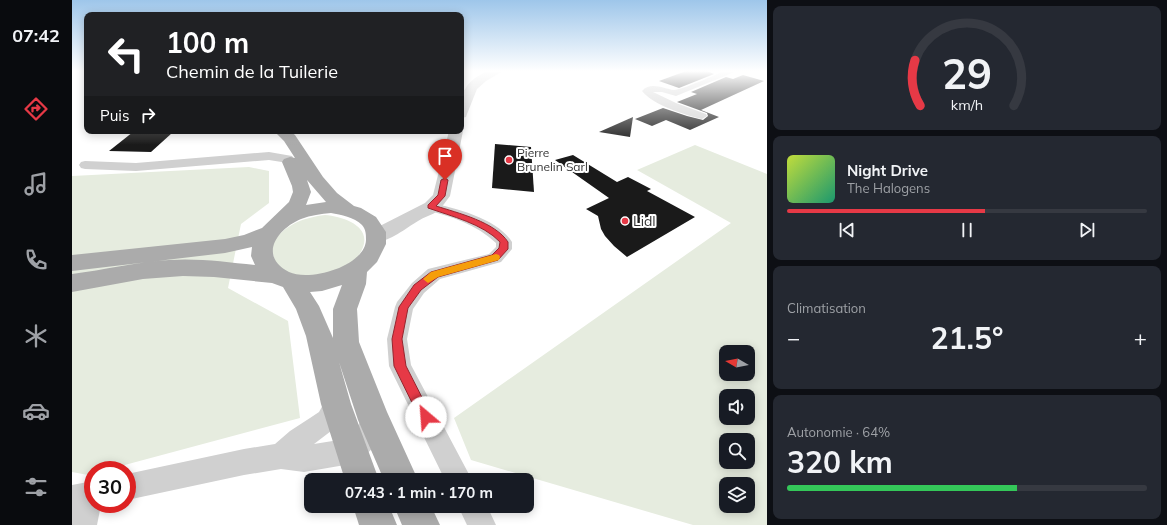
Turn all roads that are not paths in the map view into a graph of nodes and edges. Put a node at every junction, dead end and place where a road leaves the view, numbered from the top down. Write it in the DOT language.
graph roads {
  1 [pos="652,96"];
  2 [pos="670,96"];
  3 [pos="662,99"];
  4 [pos="702,116"];
  5 [pos="280,134"];
  6 [pos="284,134"];
  7 [pos="455,134"];
  8 [pos="281,155"];
  9 [pos="85,164"];
  10 [pos="316,180"];
  11 [pos="430,207"];
  12 [pos="346,209"];
  13 [pos="411,217"];
  14 [pos="366,218"];
  15 [pos="285,219"];
  16 [pos="269,233"];
  17 [pos="377,236"];
  18 [pos="72,263"];
  19 [pos="356,270"];
  20 [pos="283,278"];
  21 [pos="72,283"];
  22 [pos="336,404"];
  23 [pos="374,420"];
  24 [pos="281,456"];
  25 [pos="356,465"];
  26 [pos="398,473"];
  27 [pos="455,473"];
  28 [pos="136,485"];
  29 [pos="84,510"];
  30 [pos="374,513"];
  31 [pos="415,513"];
  32 [pos="476,513"];
  33 [pos="83,525"];
  34 [pos="378,525"];
  35 [pos="421,525"];
  36 [pos="482,525"];
  1 -- 3 [label="street"];
  2 -- 3 [label="street"];
  3 -- 4 [label="street"];
  5 -- 8 [label="main road"];
  6 -- 10 [label="main road"];
  7 -- 11 [label="street"];
  8 -- 9 [label="street"];
  8 -- 10 [label="street"];
  8 -- 15 [label="main road"];
  10 -- 12 [label="main road"];
  11 -- 13 [label="street"];
  11 -- 27 [label="street"];
  12 -- 14 [label="main road"];
  12 -- 15 [label="main road"];
  13 -- 14 [label="street"];
  13 -- 17 [label="street"];
  14 -- 17 [label="main road"];
  15 -- 16 [label="main road"];
  16 -- 18 [label="main road"];
  16 -- 20 [label="main road"];
  17 -- 19 [label="main road"];
  19 -- 20 [label="main road"];
  19 -- 23 [label="main road"];
  20 -- 21 [label="main road"];
  20 -- 22 [label="main road"];
  22 -- 24 [label="street"];
  22 -- 25 [label="main road"];
  23 -- 25 [label="street"];
  23 -- 26 [label="main road"];
  24 -- 25 [label="street"];
  24 -- 28 [label="street"];
  29 -- 33 [label="street"];
  30 -- 34 [label="main road"];
  31 -- 35 [label="main road"];
  32 -- 36 [label="street"];
}
